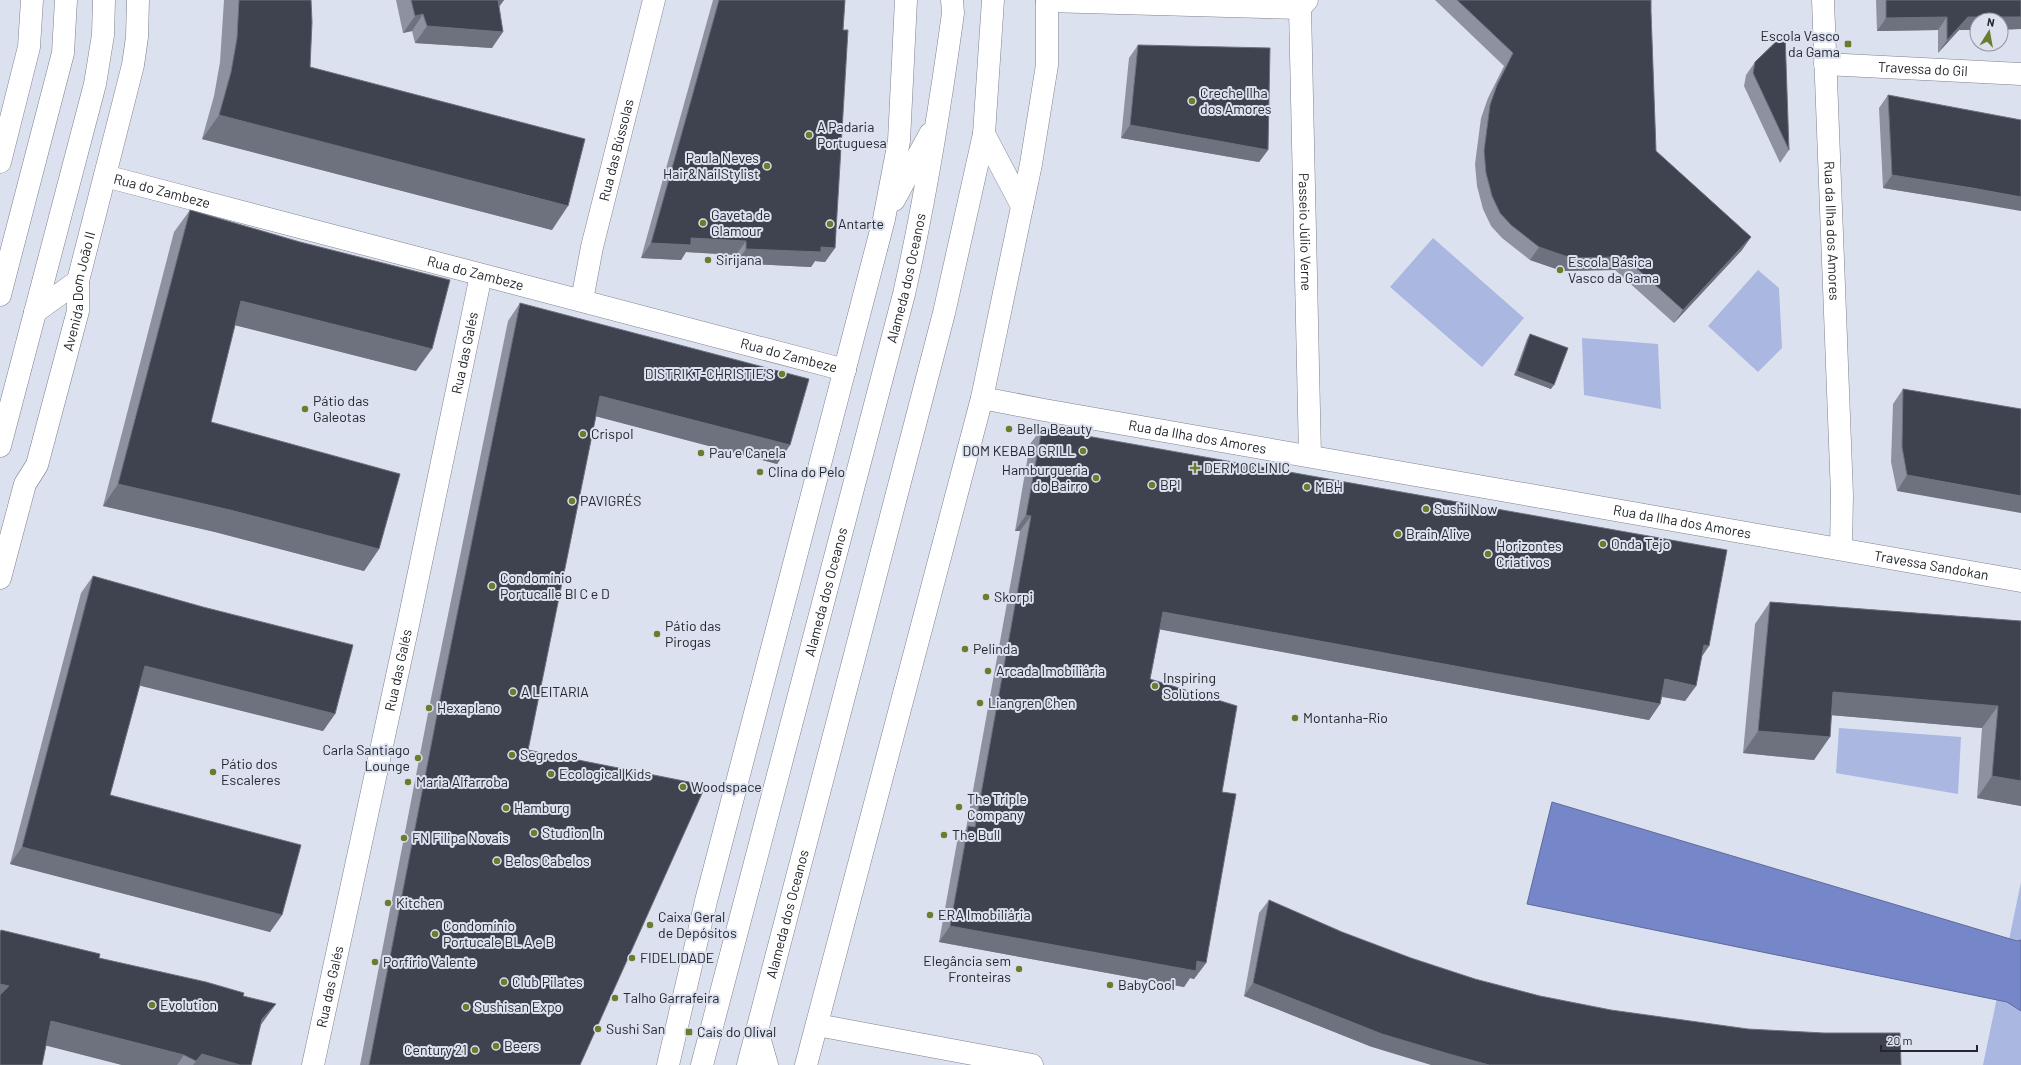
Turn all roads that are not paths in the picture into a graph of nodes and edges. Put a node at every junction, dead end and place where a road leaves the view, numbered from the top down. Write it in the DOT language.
graph roads {
  1 [pos="32,0"];
  2 [pos="66,0"];
  3 [pos="104,0"];
  4 [pos="138,0"];
  5 [pos="654,0"];
  6 [pos="906,0"];
  7 [pos="952,0"];
  8 [pos="993,0"];
  9 [pos="1047,0"];
  10 [pos="1823,0"];
  11 [pos="1304,4"];
  12 [pos="1825,64"];
  13 [pos="2021,74"];
  14 [pos="939,117"];
  15 [pos="984,134"];
  16 [pos="0,162"];
  17 [pos="105,176"];
  18 [pos="1022,206"];
  19 [pos="884,219"];
  20 [pos="481,275"];
  21 [pos="78,281"];
  22 [pos="0,295"];
  23 [pos="582,300"];
  24 [pos="35,312"];
  25 [pos="845,370"];
  26 [pos="982,398"];
  27 [pos="0,446"];
  28 [pos="1310,456"];
  29 [pos="1841,549"];
  30 [pos="0,578"];
  31 [pos="2021,581"];
  32 [pos="817,1024"];
  33 [pos="757,1030"];
  34 [pos="313,1065"];
  35 [pos="668,1065"];
  36 [pos="702,1065"];
  37 [pos="748,1065"];
  38 [pos="767,1065"];
  39 [pos="806,1065"];
  40 [pos="1032,1065"];
  1 -- 16 [label="street"];
  2 -- 22 [label="street"];
  3 -- 24 [label="street"];
  4 -- 17 [label="street, Avenida Dom João II"];
  5 -- 23 [label="street, Rua das Bússolas"];
  6 -- 19 [label="street, Alameda dos Oceanos"];
  7 -- 14 [label="street, Alameda dos Oceanos"];
  8 -- 15 [label="street, Alameda dos Oceanos"];
  9 -- 11 [label="street, Passeio Júlio Verne"];
  9 -- 18 [label="street"];
  10 -- 12 [label="street, Rua da Ilha dos Amores"];
  11 -- 28 [label="street, Passeio Júlio Verne"];
  12 -- 13 [label="street, Travessa do Gil"];
  12 -- 29 [label="street, Rua da Ilha dos Amores"];
  14 -- 19 [label="street, Alameda dos Oceanos"];
  14 -- 36 [label="street, Alameda dos Oceanos"];
  15 -- 18 [label="street"];
  15 -- 33 [label="street, Alameda dos Oceanos"];
  17 -- 20 [label="street, Rua do Zambeze"];
  17 -- 21 [label="street, Avenida Dom João II"];
  18 -- 26 [label="street"];
  19 -- 25 [label="street, Alameda dos Oceanos"];
  20 -- 23 [label="street, Rua do Zambeze"];
  20 -- 34 [label="street, Rua das Galés"];
  21 -- 24 [label="street"];
  21 -- 30 [label="street, Avenida Dom João II"];
  23 -- 25 [label="street, Rua do Zambeze"];
  24 -- 27 [label="street"];
  25 -- 35 [label="street, Alameda dos Oceanos"];
  26 -- 28 [label="street, Rua da Ilha dos Amores"];
  26 -- 32 [label="street"];
  28 -- 29 [label="street, Rua da Ilha dos Amores"];
  29 -- 31 [label="street, Travessa Sandokan"];
  32 -- 39 [label="street"];
  32 -- 40 [label="street"];
  33 -- 37 [label="street, Alameda dos Oceanos"];
  33 -- 38 [label="street"];
}
